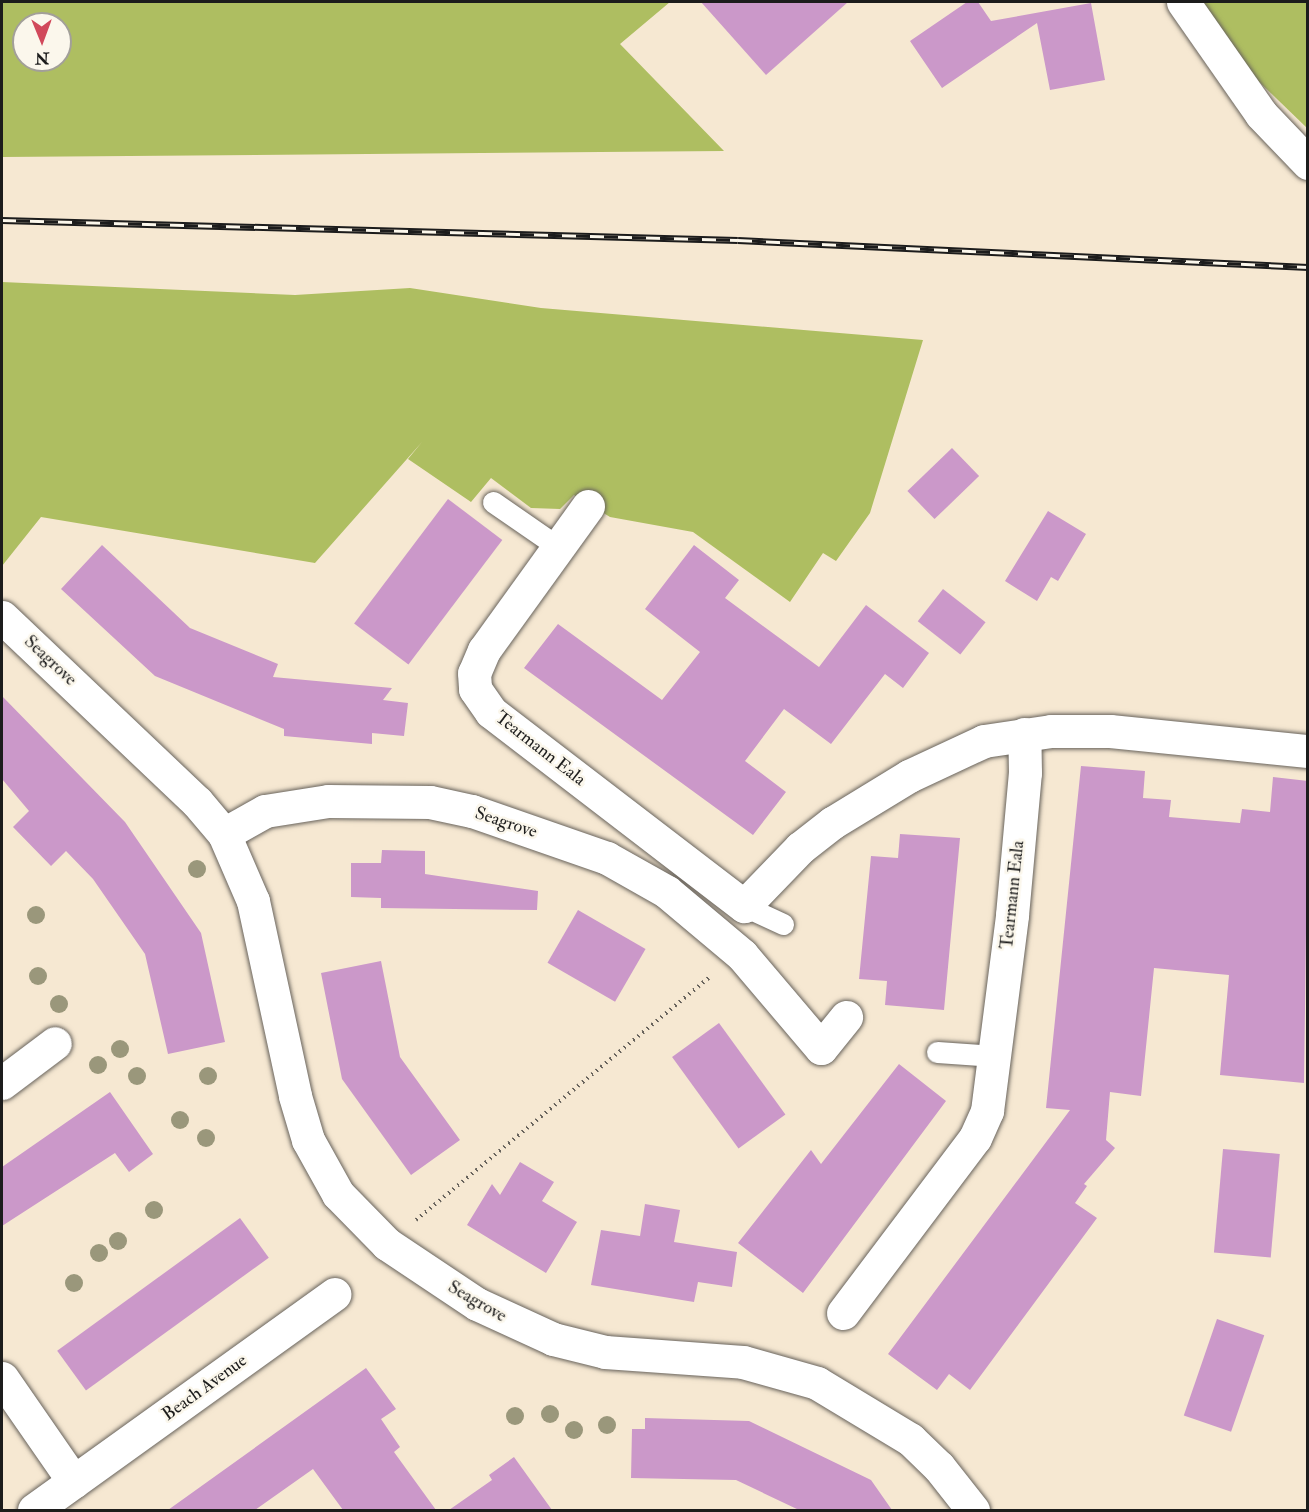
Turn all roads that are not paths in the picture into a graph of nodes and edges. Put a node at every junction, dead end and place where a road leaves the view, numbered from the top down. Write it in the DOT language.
graph roads {
  1 [pos="1183,2"];
  2 [pos="1308,163"];
  3 [pos="493,502"];
  4 [pos="588,506"];
  5 [pos="558,547"];
  6 [pos="2,617"];
  7 [pos="1024,734"];
  8 [pos="1308,751"];
  9 [pos="224,834"];
  10 [pos="744,906"];
  11 [pos="783,924"];
  12 [pos="846,1017"];
  13 [pos="56,1043"];
  14 [pos="937,1052"];
  15 [pos="995,1056"];
  16 [pos="2,1083"];
  17 [pos="335,1294"];
  18 [pos="843,1313"];
  19 [pos="2,1378"];
  20 [pos="74,1482"];
  21 [pos="34,1510"];
  22 [pos="973,1510"];
  1 -- 2 [label="street"];
  3 -- 5 [label="lane"];
  4 -- 5 [label="street, Tearmann Eala"];
  5 -- 10 [label="street, Tearmann Eala"];
  6 -- 9 [label="street, Seagrove"];
  7 -- 8 [label="street"];
  7 -- 10 [label="street"];
  7 -- 15 [label="street, Tearmann Eala"];
  9 -- 12 [label="street, Seagrove"];
  9 -- 22 [label="street, Seagrove"];
  10 -- 11 [label="lane, Tearmann Eala"];
  13 -- 16 [label="street"];
  14 -- 15 [label="lane"];
  15 -- 18 [label="street, Tearmann Eala"];
  17 -- 20 [label="street, Beach Avenue"];
  19 -- 20 [label="street"];
  20 -- 21 [label="street, Beach Avenue"];
}
